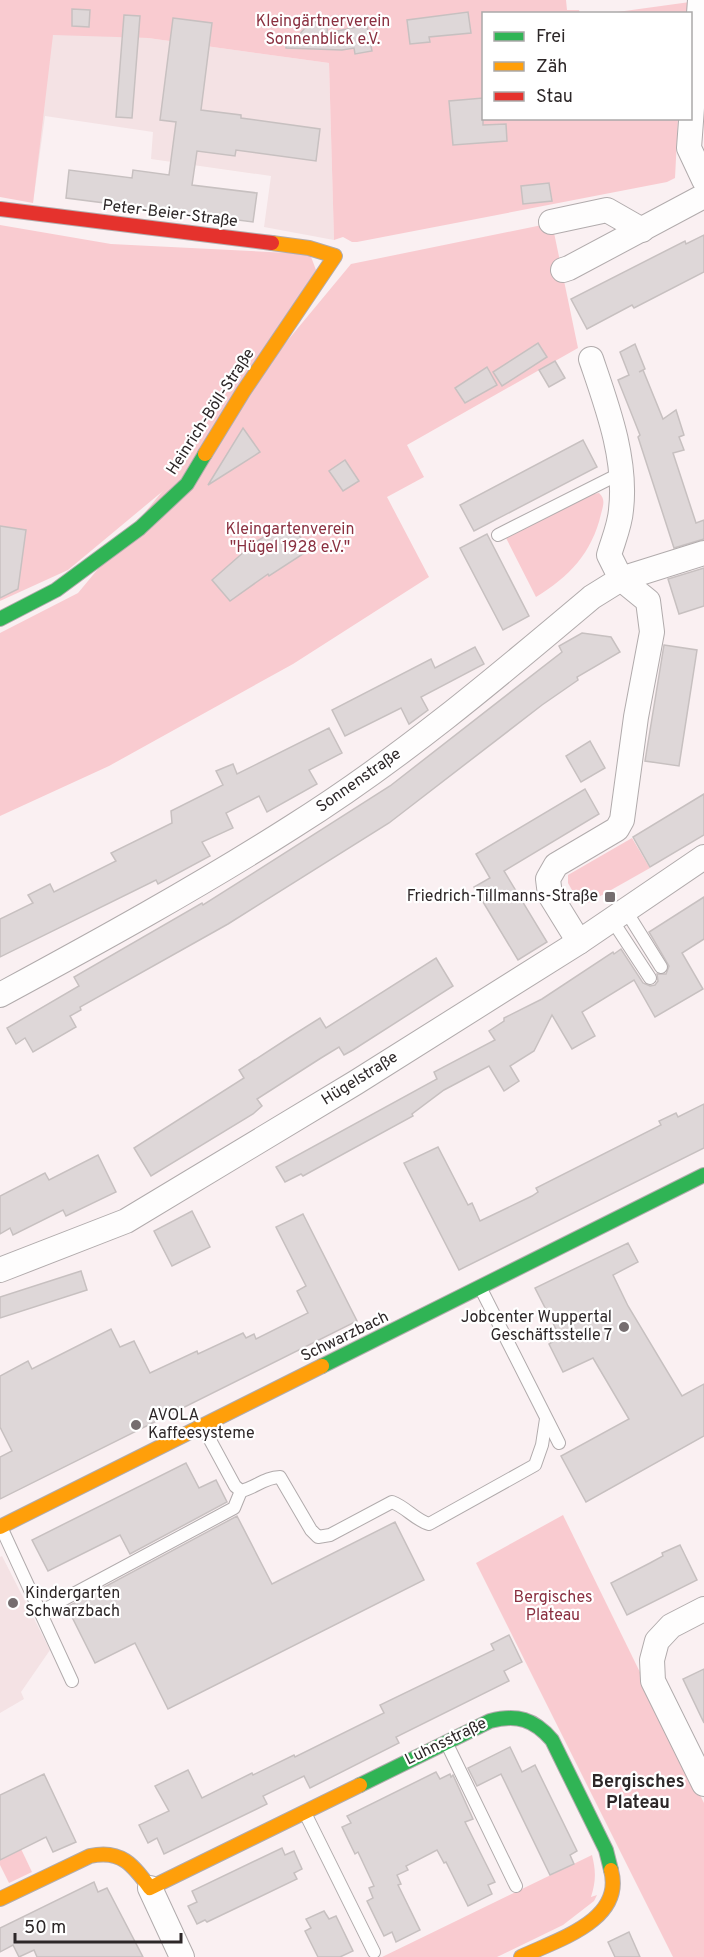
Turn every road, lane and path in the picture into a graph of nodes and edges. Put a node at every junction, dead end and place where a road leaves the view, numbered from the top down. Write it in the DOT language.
graph roads {
  1 [pos="700,0"];
  2 [pos="692,108"];
  3 [pos="691,120"];
  4 [pos="704,180"];
  5 [pos="704,196"];
  6 [pos="0,209"];
  7 [pos="551,222"];
  8 [pos="642,230"];
  9 [pos="334,256"];
  10 [pos="563,270"];
  11 [pos="591,359"];
  12 [pos="621,473"];
  13 [pos="498,535"];
  14 [pos="704,554"];
  15 [pos="621,579"];
  16 [pos="0,619"];
  17 [pos="704,857"];
  18 [pos="619,915"];
  19 [pos="579,942"];
  20 [pos="662,967"];
  21 [pos="650,978"];
  22 [pos="0,995"];
  23 [pos="704,1175"];
  24 [pos="0,1270"];
  25 [pos="480,1288"];
  26 [pos="546,1419"];
  27 [pos="202,1426"];
  28 [pos="559,1443"];
  29 [pos="241,1491"];
  30 [pos="0,1526"];
  31 [pos="704,1610"];
  32 [pos="40,1612"];
  33 [pos="72,1682"];
  34 [pos="446,1742"];
  35 [pos="704,1784"];
  36 [pos="304,1812"];
  37 [pos="516,1886"];
  38 [pos="150,1888"];
  39 [pos="0,1899"];
  40 [pos="374,1952"];
  41 [pos="182,1957"];
  42 [pos="521,1957"];
  1 -- 2 [label="street"];
  3 -- 4 [label="street"];
  5 -- 8 [label="street"];
  6 -- 9 [label="street, Peter-Beier-Straße"];
  7 -- 8 [label="street"];
  8 -- 10 [label="street"];
  9 -- 16 [label="street, Heinrich-Böll-Straße"];
  11 -- 12 [label="street"];
  12 -- 13 [label="lane"];
  12 -- 15 [label="street"];
  14 -- 15 [label="street, Sonnenstraße"];
  15 -- 19 [label="street"];
  15 -- 22 [label="street, Sonnenstraße"];
  17 -- 18 [label="street, Hügelstraße"];
  18 -- 19 [label="street, Hügelstraße"];
  18 -- 20 [label="lane"];
  18 -- 21 [label="lane"];
  19 -- 24 [label="street, Hügelstraße"];
  23 -- 25 [label="street, Schwarzbach"];
  25 -- 26 [label="lane"];
  25 -- 27 [label="street, Schwarzbach"];
  26 -- 28 [label="lane"];
  26 -- 29 [label="lane"];
  27 -- 29 [label="lane"];
  27 -- 30 [label="street, Schwarzbach"];
  29 -- 32 [label="lane"];
  30 -- 32 [label="lane"];
  31 -- 35 [label="street"];
  32 -- 33 [label="lane"];
  34 -- 36 [label="street, Luhnsstraße"];
  34 -- 37 [label="lane"];
  34 -- 42 [label="street, Luhnsstraße"];
  36 -- 38 [label="street, Luhnsstraße"];
  36 -- 40 [label="lane"];
  38 -- 39 [label="street"];
  38 -- 41 [label="street"];
}
